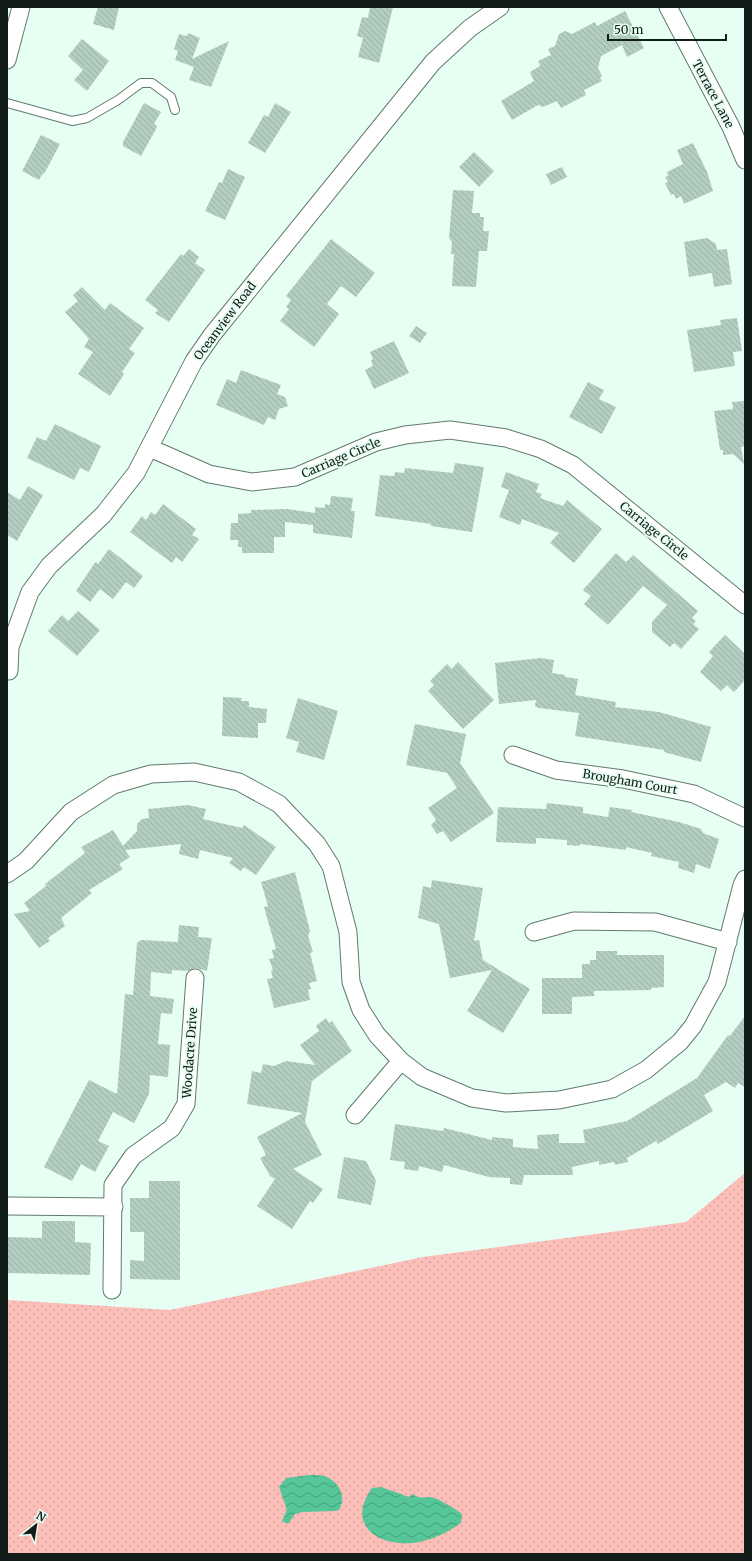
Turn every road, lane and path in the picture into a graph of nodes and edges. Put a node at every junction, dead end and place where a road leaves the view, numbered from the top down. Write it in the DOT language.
graph roads {
  1 [pos="21,7"];
  2 [pos="500,7"];
  3 [pos="668,7"];
  4 [pos="7,60"];
  5 [pos="7,103"];
  6 [pos="175,110"];
  7 [pos="745,160"];
  8 [pos="150,448"];
  9 [pos="745,605"];
  10 [pos="9,671"];
  11 [pos="513,755"];
  12 [pos="745,818"];
  13 [pos="7,874"];
  14 [pos="745,879"];
  15 [pos="534,932"];
  16 [pos="728,942"];
  17 [pos="195,978"];
  18 [pos="400,1061"];
  19 [pos="355,1115"];
  20 [pos="7,1206"];
  21 [pos="114,1207"];
  22 [pos="112,1290"];
  1 -- 4 [label="street"];
  2 -- 8 [label="street, Oceanview Road"];
  3 -- 7 [label="street, Terrace Lane"];
  5 -- 6 [label="lane"];
  8 -- 9 [label="street, Carriage Circle"];
  8 -- 10 [label="street, Oceanview Road"];
  11 -- 12 [label="street, Brougham Court"];
  13 -- 18 [label="street"];
  14 -- 16 [label="street"];
  15 -- 16 [label="street"];
  16 -- 18 [label="street"];
  17 -- 21 [label="street, Woodacre Drive"];
  18 -- 19 [label="street"];
  20 -- 21 [label="street"];
  21 -- 22 [label="street, Woodacre Drive"];
}
